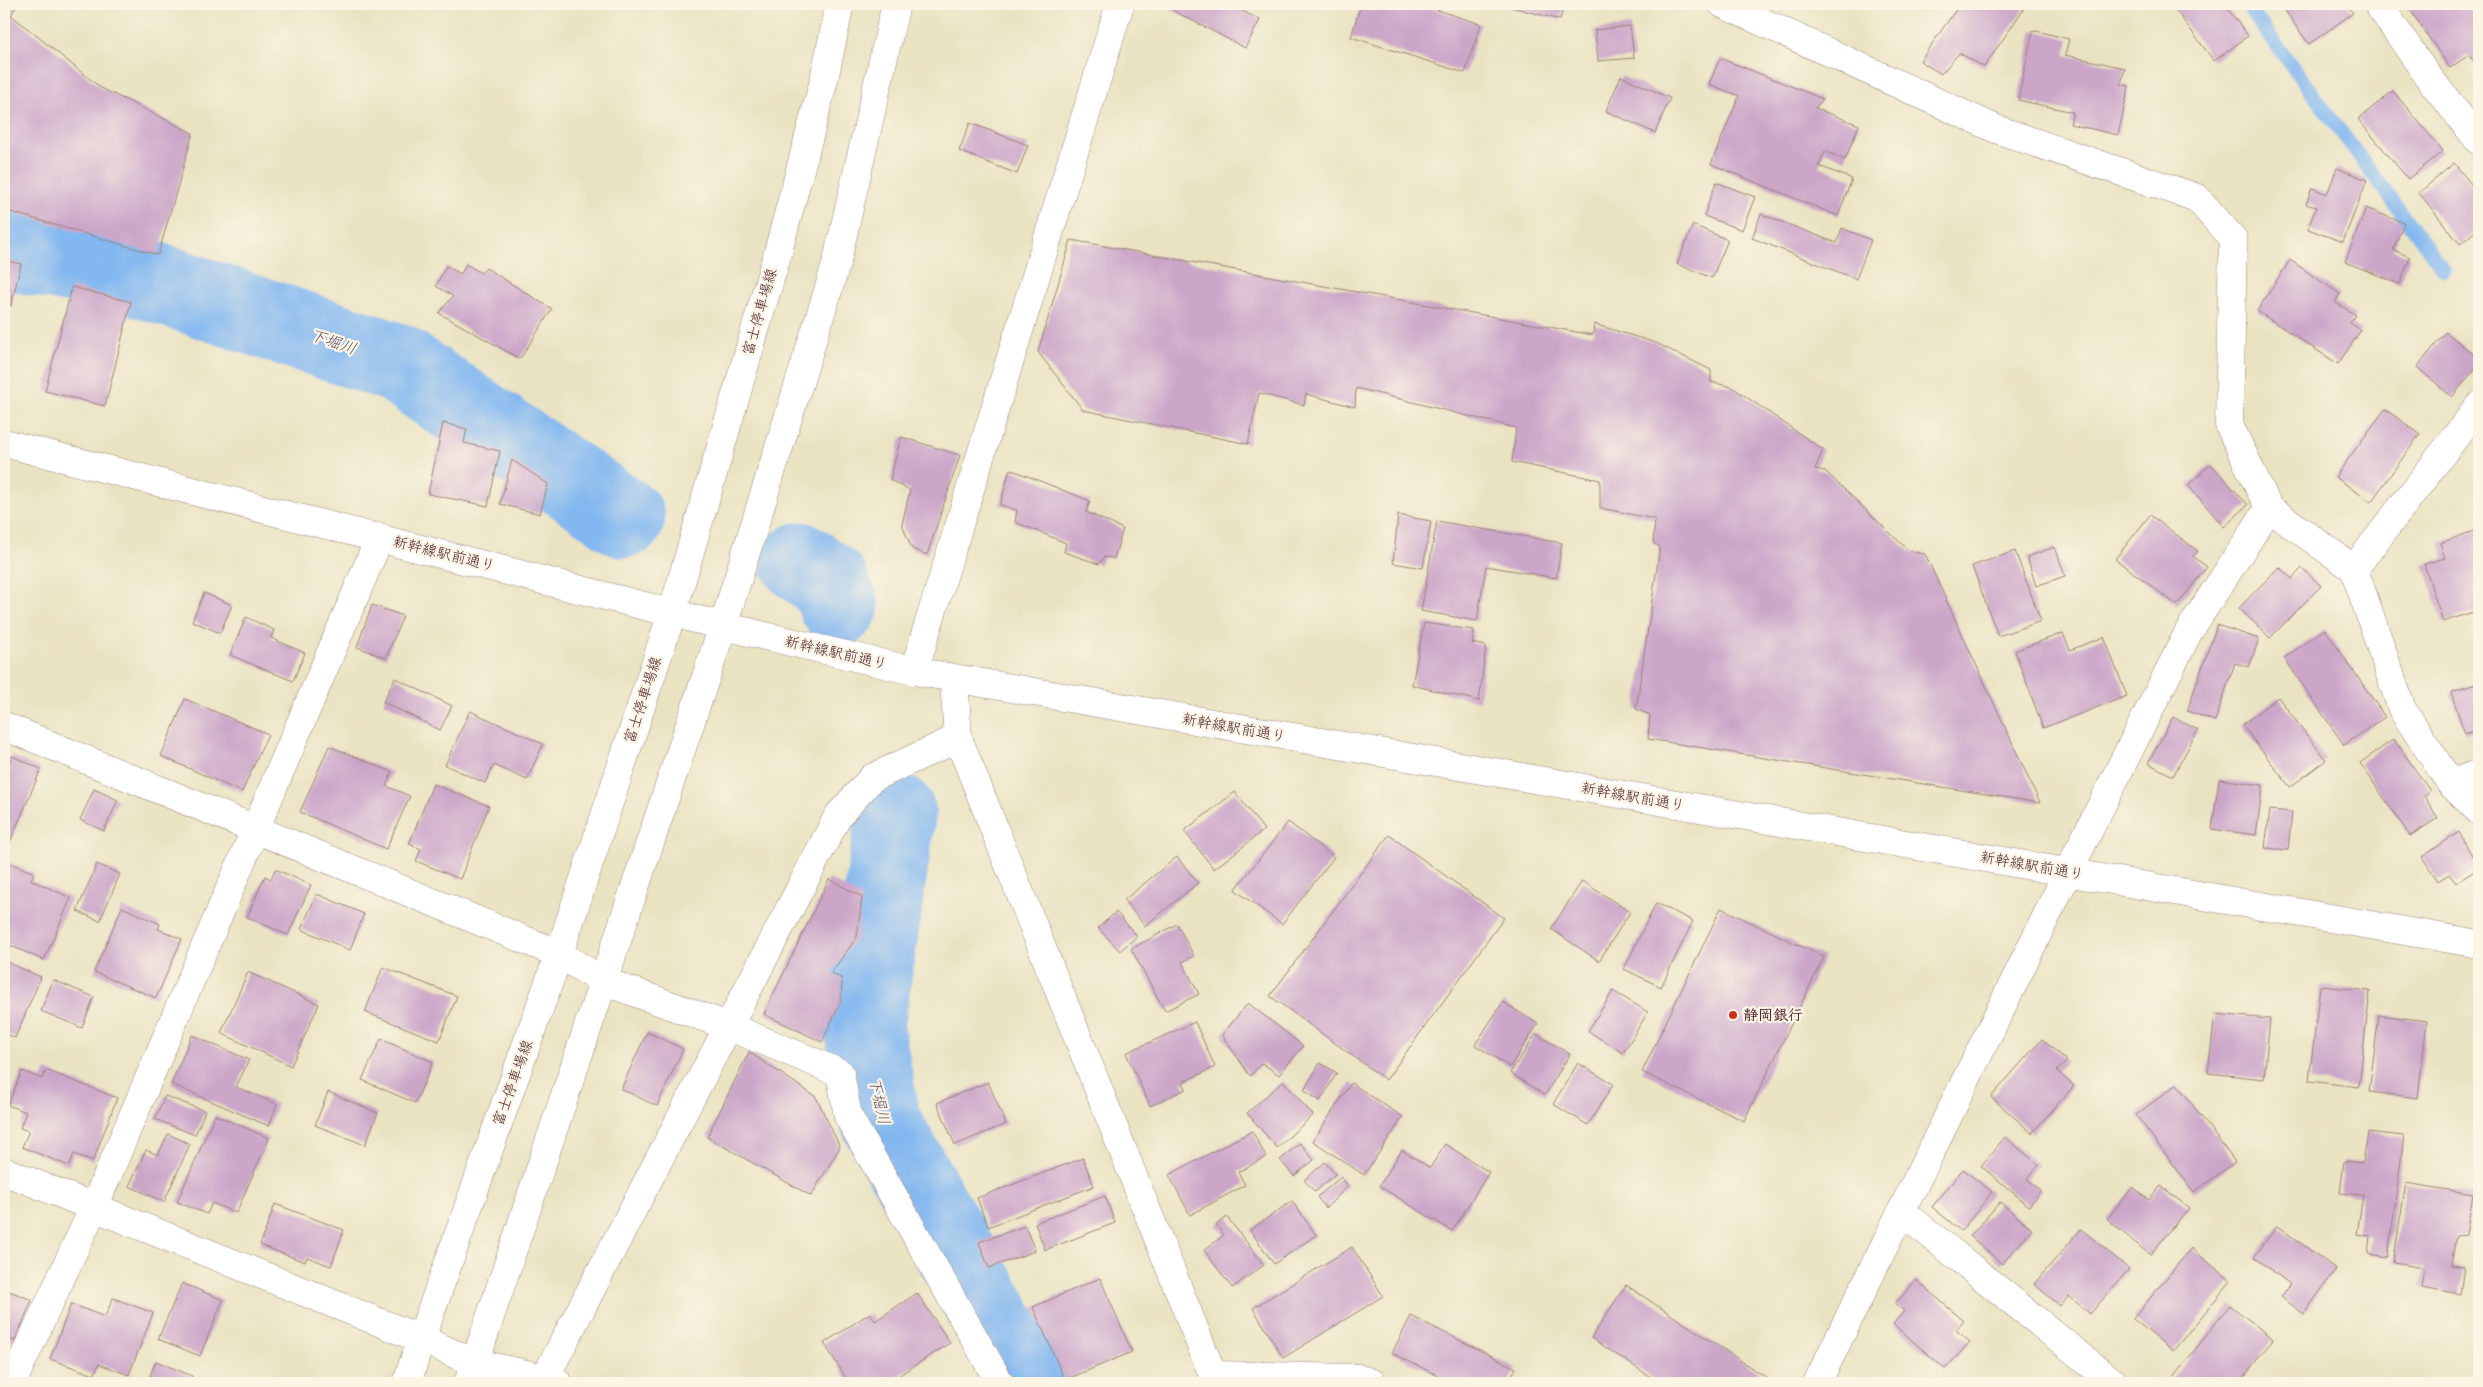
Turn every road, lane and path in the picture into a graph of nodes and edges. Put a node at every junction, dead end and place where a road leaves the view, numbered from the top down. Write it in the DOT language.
graph roads {
  1 [pos="840,4"];
  2 [pos="896,4"];
  3 [pos="1120,4"];
  4 [pos="1724,4"];
  5 [pos="2378,4"];
  6 [pos="2479,142"];
  7 [pos="2479,406"];
  8 [pos="4,443"];
  9 [pos="2268,508"];
  10 [pos="380,537"];
  11 [pos="2354,569"];
  12 [pos="672,613"];
  13 [pos="723,626"];
  14 [pos="914,671"];
  15 [pos="954,679"];
  16 [pos="4,726"];
  17 [pos="958,738"];
  18 [pos="2479,773"];
  19 [pos="2451,784"];
  20 [pos="2479,812"];
  21 [pos="255,831"];
  22 [pos="2068,872"];
  23 [pos="2479,944"];
  24 [pos="559,954"];
  25 [pos="603,981"];
  26 [pos="728,1026"];
  27 [pos="4,1171"];
  28 [pos="94,1207"];
  29 [pos="1901,1211"];
  30 [pos="421,1339"];
  31 [pos="471,1373"];
  32 [pos="1214,1379"];
  33 [pos="551,1380"];
  34 [pos="12,1383"];
  35 [pos="407,1383"];
  36 [pos="1000,1383"];
  37 [pos="1372,1383"];
  38 [pos="1817,1383"];
  39 [pos="2114,1383"];
  1 -- 12 [label="street, 富士停車場線"];
  2 -- 13 [label="street"];
  3 -- 14 [label="street"];
  4 -- 9 [label="street"];
  5 -- 6 [label="street"];
  7 -- 11 [label="street"];
  8 -- 10 [label="street, 新幹線駅前通り"];
  9 -- 11 [label="street"];
  9 -- 22 [label="street"];
  10 -- 12 [label="street, 新幹線駅前通り"];
  10 -- 21 [label="street"];
  11 -- 19 [label="street"];
  12 -- 13 [label="street, 新幹線駅前通り"];
  12 -- 24 [label="street, 富士停車場線"];
  13 -- 14 [label="street, 新幹線駅前通り"];
  13 -- 25 [label="street"];
  14 -- 15 [label="street, 新幹線駅前通り"];
  15 -- 17 [label="street"];
  15 -- 22 [label="street, 新幹線駅前通り"];
  16 -- 21 [label="street"];
  17 -- 26 [label="street"];
  17 -- 32 [label="street"];
  18 -- 19 [label="street"];
  19 -- 20 [label="street"];
  21 -- 24 [label="street"];
  21 -- 28 [label="street"];
  22 -- 23 [label="street, 新幹線駅前通り"];
  22 -- 29 [label="street"];
  24 -- 25 [label="street"];
  24 -- 30 [label="street, 富士停車場線"];
  25 -- 26 [label="street"];
  25 -- 31 [label="street"];
  26 -- 33 [label="street"];
  26 -- 36 [label="street"];
  27 -- 28 [label="street"];
  28 -- 30 [label="street"];
  28 -- 34 [label="street"];
  29 -- 38 [label="street"];
  29 -- 39 [label="street"];
  30 -- 31 [label="street"];
  30 -- 35 [label="street, 富士停車場線"];
  31 -- 33 [label="street"];
  32 -- 37 [label="street"];
}
